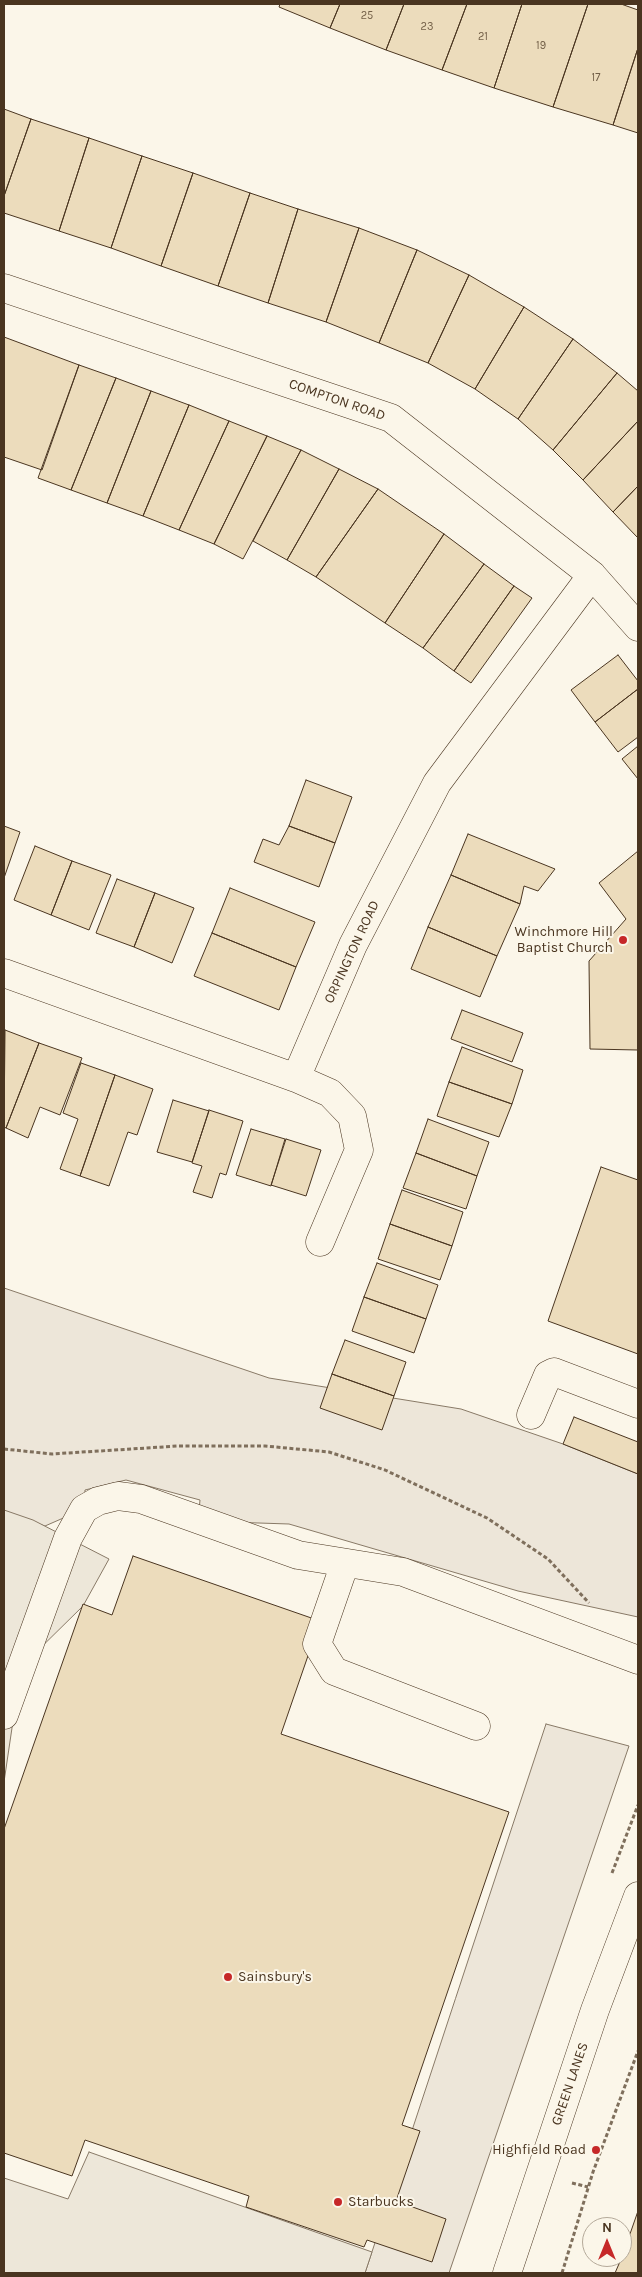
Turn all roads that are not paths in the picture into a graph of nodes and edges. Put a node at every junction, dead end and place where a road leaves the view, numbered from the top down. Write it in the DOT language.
graph roads {
  1 [pos="4,288"];
  2 [pos="592,575"];
  3 [pos="638,627"];
  4 [pos="4,973"];
  5 [pos="296,1078"];
  6 [pos="320,1242"];
  7 [pos="638,1404"];
  8 [pos="532,1415"];
  9 [pos="345,1563"];
  10 [pos="638,1660"];
  11 [pos="4,1715"];
  12 [pos="476,1726"];
  13 [pos="638,1896"];
  14 [pos="632,1934"];
  15 [pos="507,2273"];
  1 -- 2 [label="street, COMPTON ROAD"];
  2 -- 3 [label="street, COMPTON ROAD"];
  2 -- 5 [label="street, ORPINGTON ROAD"];
  4 -- 5 [label="street"];
  5 -- 6 [label="street"];
  7 -- 8 [label="street"];
  9 -- 10 [label="street"];
  9 -- 11 [label="street"];
  9 -- 12 [label="street"];
  13 -- 14 [label="street, GREEN LANES"];
  14 -- 15 [label="street, GREEN LANES"];
}
